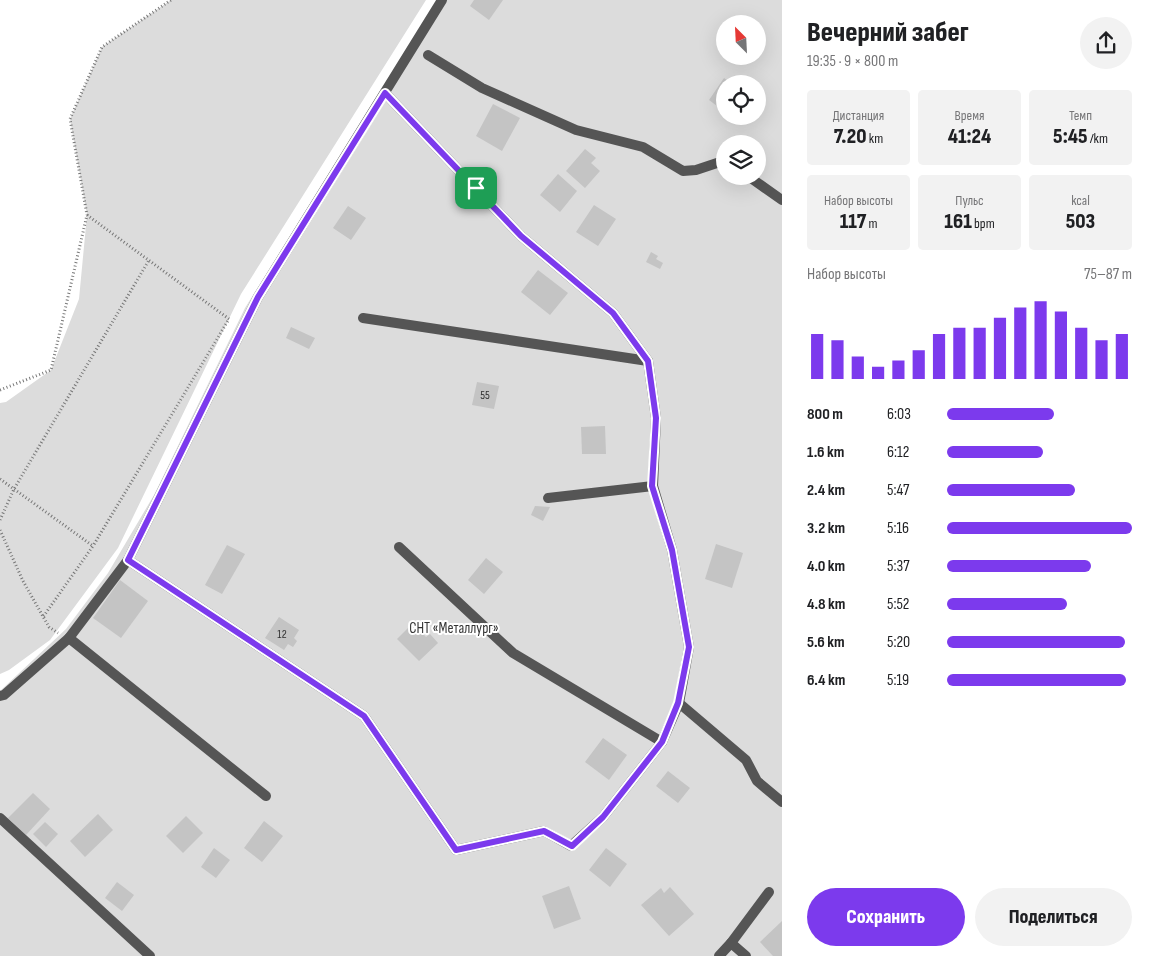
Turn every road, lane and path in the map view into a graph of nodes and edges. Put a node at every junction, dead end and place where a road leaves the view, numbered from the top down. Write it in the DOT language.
graph roads {
  1 [pos="171,0"];
  2 [pos="442,0"];
  3 [pos="428,55"];
  4 [pos="385,93"];
  5 [pos="716,163"];
  6 [pos="761,185"];
  7 [pos="782,200"];
  8 [pos="87,214"];
  9 [pos="149,260"];
  10 [pos="363,318"];
  11 [pos="648,361"];
  12 [pos="0,390"];
  13 [pos="0,479"];
  14 [pos="652,486"];
  15 [pos="14,489"];
  16 [pos="548,498"];
  17 [pos="0,520"];
  18 [pos="0,530"];
  19 [pos="93,546"];
  20 [pos="398,547"];
  21 [pos="128,560"];
  22 [pos="43,617"];
  23 [pos="70,638"];
  24 [pos="0,696"];
  25 [pos="678,703"];
  26 [pos="662,742"];
  27 [pos="266,796"];
  28 [pos="782,802"];
  29 [pos="0,818"];
  30 [pos="769,892"];
  31 [pos="731,943"];
  32 [pos="150,956"];
  33 [pos="719,956"];
  34 [pos="746,956"];
  1 -- 8 [label="path"];
  2 -- 4 [label="street"];
  3 -- 5 [label="street"];
  4 -- 11 [label="street"];
  4 -- 21 [label="street"];
  6 -- 7 [label="street"];
  8 -- 9 [label="path"];
  8 -- 12 [label="path"];
  9 -- 15 [label="path"];
  9 -- 19 [label="path"];
  10 -- 11 [label="street"];
  11 -- 14 [label="street"];
  13 -- 15 [label="path"];
  14 -- 16 [label="street"];
  14 -- 25 [label="street"];
  15 -- 17 [label="path"];
  15 -- 19 [label="path"];
  18 -- 22 [label="path"];
  19 -- 22 [label="path"];
  20 -- 26 [label="street"];
  21 -- 23 [label="street"];
  21 -- 26 [label="street"];
  22 -- 23 [label="path"];
  23 -- 24 [label="street"];
  23 -- 27 [label="street"];
  25 -- 26 [label="street"];
  25 -- 28 [label="street"];
  29 -- 32 [label="street"];
  30 -- 31 [label="street"];
  31 -- 33 [label="street"];
  31 -- 34 [label="street"];
}
